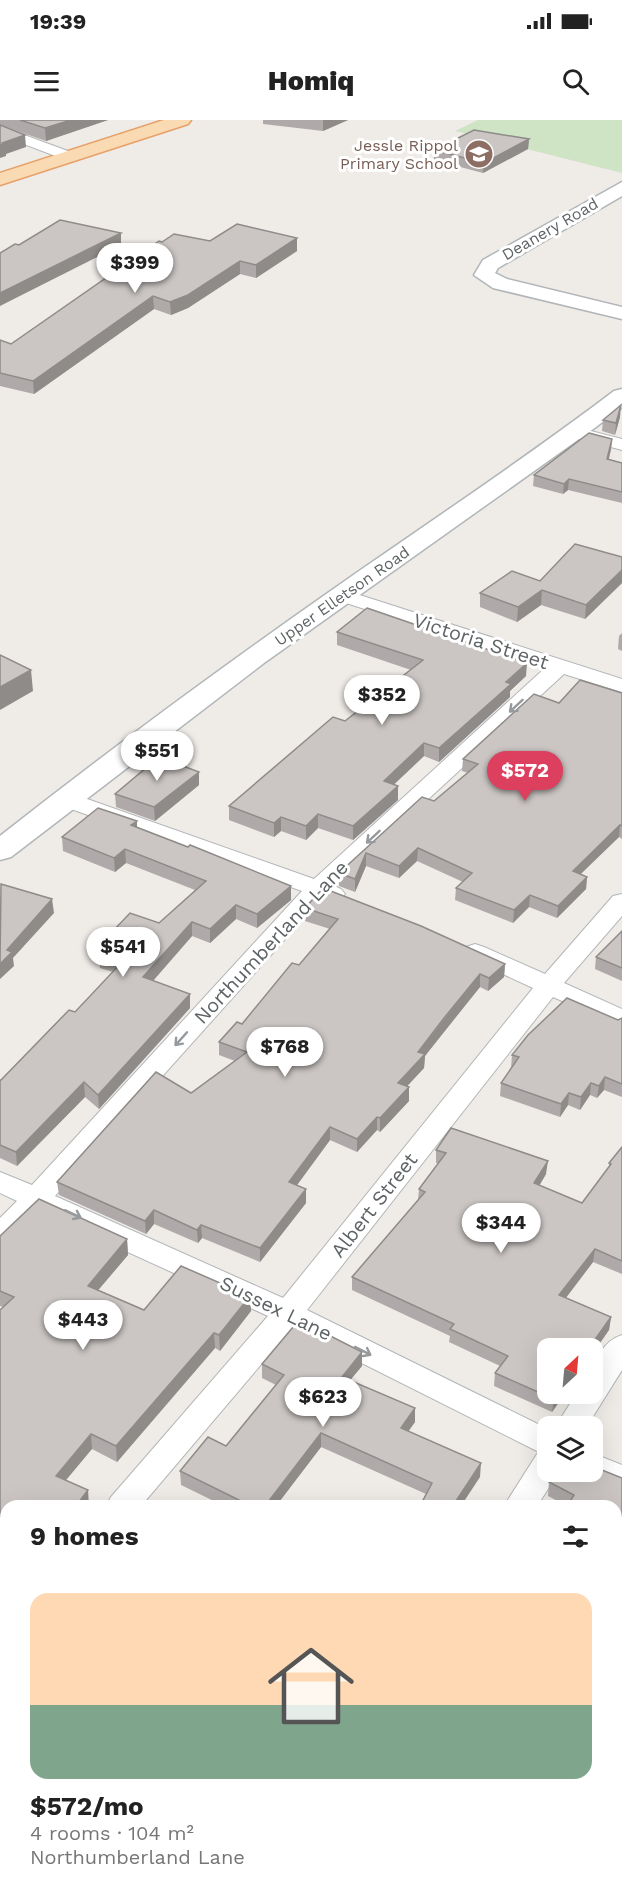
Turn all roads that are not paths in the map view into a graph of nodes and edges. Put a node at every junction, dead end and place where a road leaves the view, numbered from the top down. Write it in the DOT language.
graph roads {
  1 [pos="182,120"];
  2 [pos="0,130"];
  3 [pos="71,157"];
  4 [pos="0,178"];
  5 [pos="622,188"];
  6 [pos="622,313"];
  7 [pos="622,396"];
  8 [pos="576,432"];
  9 [pos="622,445"];
  10 [pos="341,595"];
  11 [pos="560,666"];
  12 [pos="622,686"];
  13 [pos="64,799"];
  14 [pos="0,851"];
  15 [pos="318,888"];
  16 [pos="622,901"];
  17 [pos="358,904"];
  18 [pos="451,942"];
  19 [pos="549,985"];
  20 [pos="622,1019"];
  21 [pos="0,1182"];
  22 [pos="38,1197"];
  23 [pos="0,1235"];
  24 [pos="288,1313"];
  25 [pos="622,1346"];
  26 [pos="603,1376"];
  27 [pos="537,1438"];
  28 [pos="603,1470"];
  29 [pos="622,1479"];
  30 [pos="537,1480"];
  31 [pos="127,1500"];
  32 [pos="524,1500"];
  1 -- 3 [label="main road"];
  2 -- 3 [label="street"];
  3 -- 4 [label="main road"];
  5 -- 6 [label="street, Deanery Road"];
  7 -- 8 [label="street, Upper Elletson Road"];
  8 -- 9 [label="street"];
  8 -- 10 [label="street, Upper Elletson Road"];
  10 -- 11 [label="street, Victoria Street"];
  10 -- 13 [label="street, Upper Elletson Road"];
  11 -- 12 [label="street, Victoria Street"];
  11 -- 15 [label="street, Northumberland Lane, one-way"];
  13 -- 14 [label="street, Upper Elletson Road"];
  13 -- 15 [label="street"];
  15 -- 17 [label="street"];
  15 -- 22 [label="street, Northumberland Lane, one-way"];
  16 -- 19 [label="street, Albert Street"];
  18 -- 19 [label="street"];
  19 -- 20 [label="street"];
  19 -- 24 [label="street, Albert Street"];
  21 -- 22 [label="street, Sussex Lane"];
  22 -- 23 [label="street, Northumberland Lane"];
  22 -- 24 [label="street, Sussex Lane, one-way"];
  24 -- 27 [label="street, Sussex Lane, one-way"];
  24 -- 31 [label="street, Albert Street"];
  25 -- 26 [label="street"];
  28 -- 29 [label="street"];
  30 -- 32 [label="street"];
}
